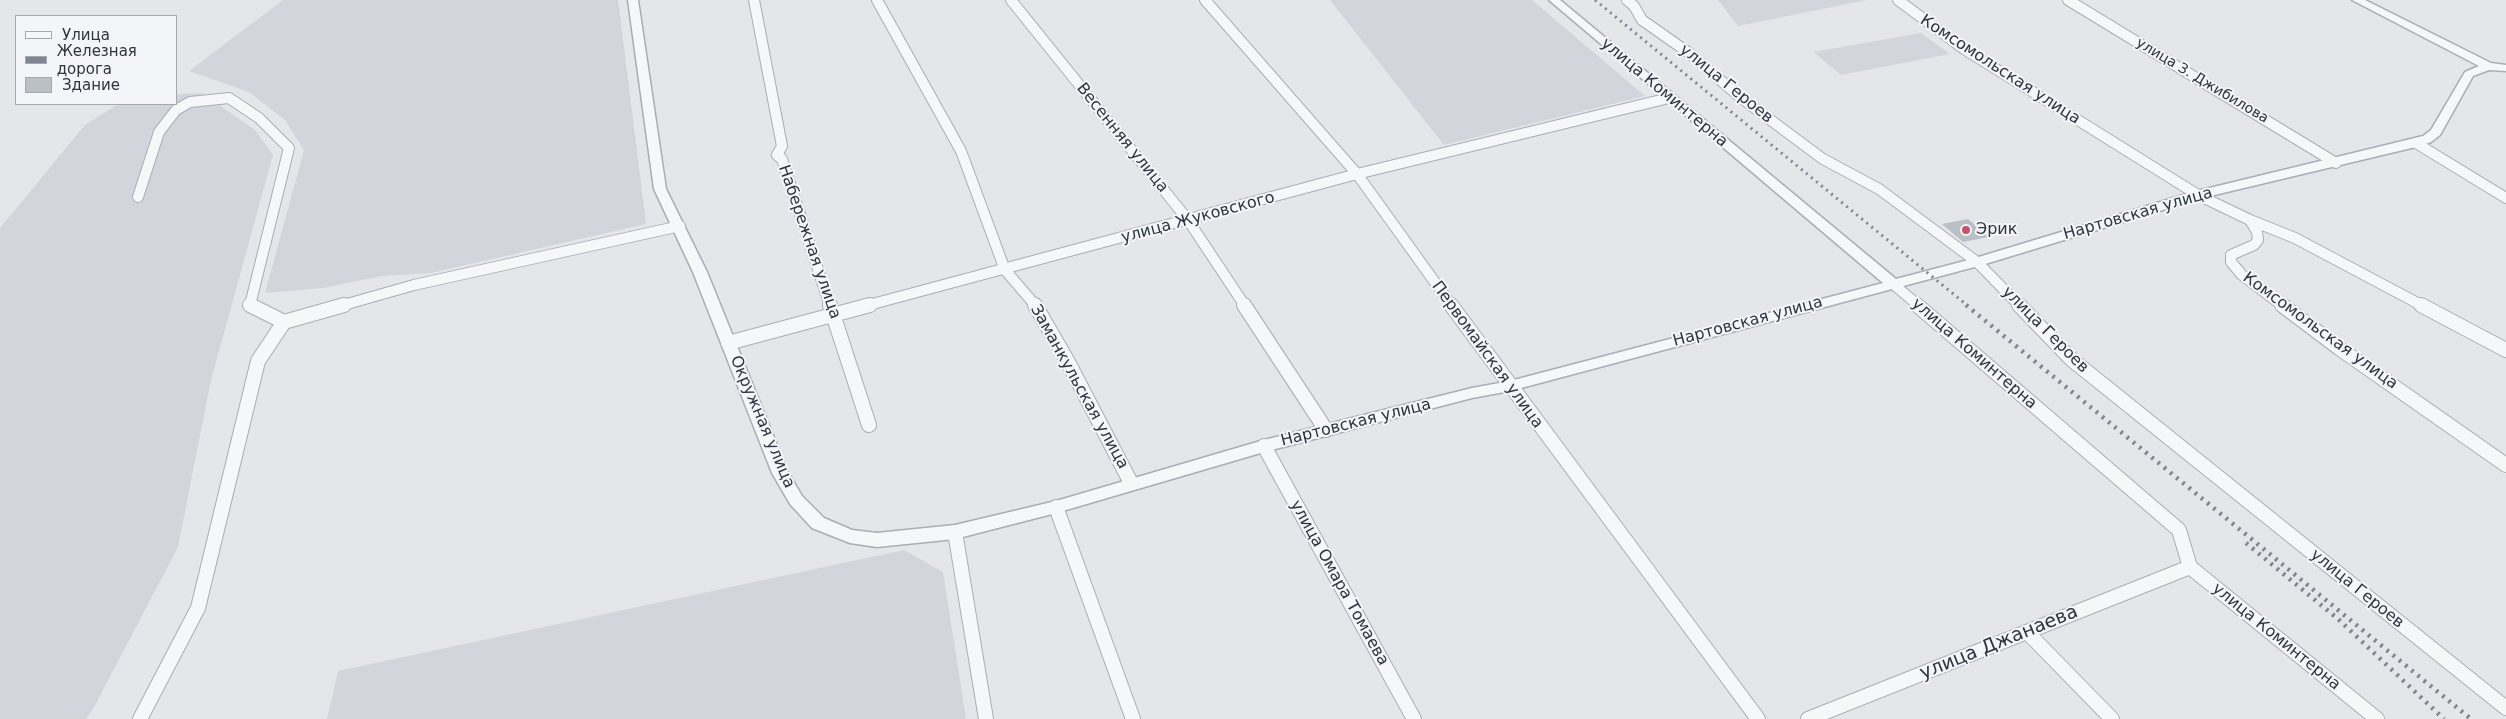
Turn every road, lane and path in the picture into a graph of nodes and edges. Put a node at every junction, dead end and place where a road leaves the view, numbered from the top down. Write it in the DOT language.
graph roads {
  1 [pos="633,0"];
  2 [pos="754,0"];
  3 [pos="877,0"];
  4 [pos="1011,0"];
  5 [pos="1205,0"];
  6 [pos="1554,0"];
  7 [pos="1626,0"];
  8 [pos="1898,0"];
  9 [pos="2068,0"];
  10 [pos="2357,0"];
  11 [pos="2488,66"];
  12 [pos="2506,68"];
  13 [pos="1669,98"];
  14 [pos="2416,143"];
  15 [pos="2336,163"];
  16 [pos="1357,174"];
  17 [pos="2198,195"];
  18 [pos="138,197"];
  19 [pos="2506,198"];
  20 [pos="1188,220"];
  21 [pos="2250,220"];
  22 [pos="680,226"];
  23 [pos="1977,262"];
  24 [pos="1006,270"];
  25 [pos="1892,283"];
  26 [pos="833,315"];
  27 [pos="284,322"];
  28 [pos="728,343"];
  29 [pos="2506,350"];
  30 [pos="1510,386"];
  31 [pos="869,424"];
  32 [pos="1326,430"];
  33 [pos="1264,446"];
  34 [pos="2506,465"];
  35 [pos="1131,483"];
  36 [pos="1056,506"];
  37 [pos="954,532"];
  38 [pos="2190,567"];
  39 [pos="2027,632"];
  40 [pos="2506,708"];
  41 [pos="140,719"];
  42 [pos="986,719"];
  43 [pos="1133,719"];
  44 [pos="1414,719"];
  45 [pos="1758,719"];
  46 [pos="1808,719"];
  47 [pos="2112,719"];
  48 [pos="2377,719"];
  1 -- 22 [label="street, Окружная улица"];
  2 -- 26 [label="street, Набережная улица"];
  3 -- 24 [label="street, Заманкульская улица"];
  4 -- 20 [label="street, Весенняя улица"];
  5 -- 16 [label="street, Первомайская улица"];
  6 -- 13 [label="street, улица Коминтерна"];
  7 -- 23 [label="street, улица Героев"];
  8 -- 17 [label="street, Комсомольская улица"];
  9 -- 15 [label="street, улица З. Джибилова"];
  10 -- 11 [label="street"];
  11 -- 12 [label="street"];
  11 -- 14 [label="street, Нартовская улица"];
  13 -- 16 [label="street, улица Жуковского"];
  13 -- 25 [label="street, улица Коминтерна"];
  14 -- 15 [label="street, Нартовская улица"];
  14 -- 19 [label="street"];
  15 -- 17 [label="street, Нартовская улица"];
  16 -- 20 [label="street, улица Жуковского"];
  16 -- 30 [label="street, Первомайская улица"];
  17 -- 21 [label="street, Комсомольская улица"];
  17 -- 23 [label="street, Нартовская улица"];
  18 -- 27 [label="street"];
  20 -- 24 [label="street, улица Жуковского"];
  20 -- 32 [label="street, Весенняя улица"];
  21 -- 29 [label="street"];
  21 -- 34 [label="street, Комсомольская улица"];
  22 -- 27 [label="street"];
  22 -- 28 [label="street, Окружная улица"];
  23 -- 25 [label="street, Нартовская улица"];
  23 -- 40 [label="street, улица Героев"];
  24 -- 26 [label="street, улица Жуковского"];
  24 -- 35 [label="street, Заманкульская улица"];
  25 -- 30 [label="street, Нартовская улица"];
  25 -- 38 [label="street, улица Коминтерна"];
  26 -- 28 [label="street, улица Жуковского"];
  26 -- 31 [label="street, Набережная улица"];
  27 -- 41 [label="street"];
  28 -- 37 [label="street, Окружная улица"];
  30 -- 32 [label="street, Нартовская улица"];
  30 -- 45 [label="street, Первомайская улица"];
  32 -- 33 [label="street, Нартовская улица"];
  33 -- 35 [label="street, Нартовская улица"];
  33 -- 44 [label="street, улица Омара Томаева"];
  35 -- 36 [label="street, Нартовская улица"];
  36 -- 37 [label="street, Нартовская улица"];
  36 -- 43 [label="street"];
  37 -- 42 [label="street"];
  38 -- 39 [label="street, улица Джанаева"];
  38 -- 48 [label="street, улица Коминтерна"];
  39 -- 46 [label="street, улица Джанаева"];
  39 -- 47 [label="street"];
}
